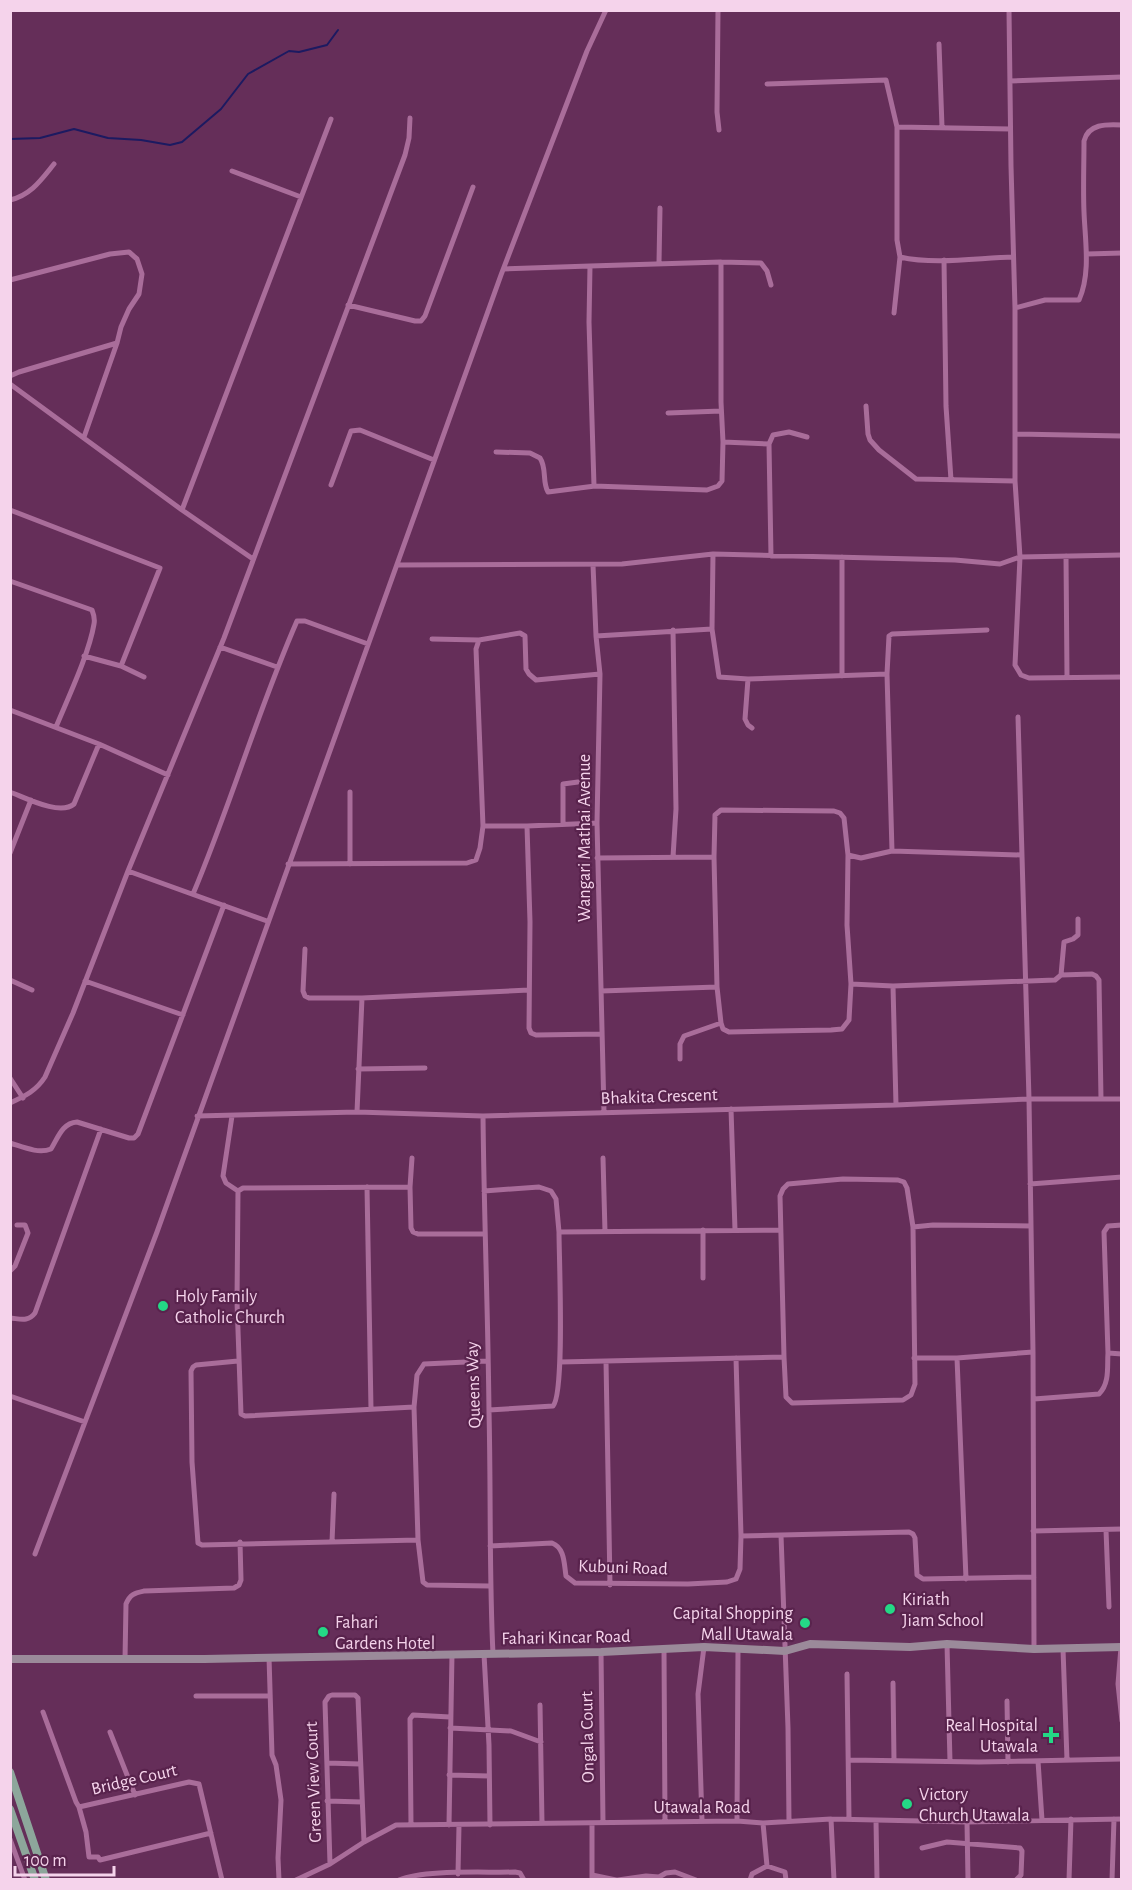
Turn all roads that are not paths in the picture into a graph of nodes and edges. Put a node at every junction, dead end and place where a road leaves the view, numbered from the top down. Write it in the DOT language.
graph roads {
  1 [pos="606,10"];
  2 [pos="718,10"];
  3 [pos="1009,10"];
  4 [pos="939,44"];
  5 [pos="1122,77"];
  6 [pos="1010,81"];
  7 [pos="767,84"];
  8 [pos="331,118"];
  9 [pos="410,118"];
  10 [pos="1122,125"];
  11 [pos="897,127"];
  12 [pos="942,127"];
  13 [pos="1010,129"];
  14 [pos="719,130"];
  15 [pos="54,164"];
  16 [pos="232,171"];
  17 [pos="473,187"];
  18 [pos="301,197"];
  19 [pos="10,200"];
  20 [pos="660,207"];
  21 [pos="1122,253"];
  22 [pos="1087,254"];
  23 [pos="900,257"];
  24 [pos="1013,257"];
  25 [pos="944,260"];
  26 [pos="721,262"];
  27 [pos="659,263"];
  28 [pos="590,266"];
  29 [pos="504,269"];
  30 [pos="10,280"];
  31 [pos="771,285"];
  32 [pos="348,305"];
  33 [pos="1015,308"];
  34 [pos="894,313"];
  35 [pos="117,344"];
  36 [pos="10,376"];
  37 [pos="10,384"];
  38 [pos="866,406"];
  39 [pos="721,411"];
  40 [pos="669,413"];
  41 [pos="1015,434"];
  42 [pos="1122,436"];
  43 [pos="84,437"];
  44 [pos="807,437"];
  45 [pos="723,442"];
  46 [pos="769,444"];
  47 [pos="496,452"];
  48 [pos="434,460"];
  49 [pos="951,480"];
  50 [pos="1016,481"];
  51 [pos="331,485"];
  52 [pos="595,486"];
  53 [pos="10,510"];
  54 [pos="182,510"];
  55 [pos="713,554"];
  56 [pos="1122,555"];
  57 [pos="771,556"];
  58 [pos="842,556"];
  59 [pos="1066,556"];
  60 [pos="1020,557"];
  61 [pos="254,559"];
  62 [pos="397,565"];
  63 [pos="593,565"];
  64 [pos="10,581"];
  65 [pos="712,629"];
  66 [pos="673,630"];
  67 [pos="987,630"];
  68 [pos="596,636"];
  69 [pos="432,639"];
  70 [pos="479,640"];
  71 [pos="368,644"];
  72 [pos="220,647"];
  73 [pos="84,656"];
  74 [pos="122,666"];
  75 [pos="277,667"];
  76 [pos="600,674"];
  77 [pos="887,674"];
  78 [pos="842,676"];
  79 [pos="1067,676"];
  80 [pos="144,677"];
  81 [pos="1122,677"];
  82 [pos="748,679"];
  83 [pos="10,710"];
  84 [pos="1018,717"];
  85 [pos="56,728"];
  86 [pos="753,728"];
  87 [pos="99,744"];
  88 [pos="168,775"];
  89 [pos="578,782"];
  90 [pos="10,792"];
  91 [pos="350,792"];
  92 [pos="31,800"];
  93 [pos="597,823"];
  94 [pos="563,824"];
  95 [pos="483,826"];
  96 [pos="527,826"];
  97 [pos="892,851"];
  98 [pos="10,853"];
  99 [pos="848,855"];
  100 [pos="1021,855"];
  101 [pos="673,857"];
  102 [pos="714,857"];
  103 [pos="597,858"];
  104 [pos="288,864"];
  105 [pos="351,864"];
  106 [pos="128,871"];
  107 [pos="193,894"];
  108 [pos="224,905"];
  109 [pos="1078,919"];
  110 [pos="267,921"];
  111 [pos="305,949"];
  112 [pos="1061,975"];
  113 [pos="10,980"];
  114 [pos="85,981"];
  115 [pos="1024,982"];
  116 [pos="851,984"];
  117 [pos="893,986"];
  118 [pos="717,987"];
  119 [pos="32,990"];
  120 [pos="529,990"];
  121 [pos="601,991"];
  122 [pos="362,998"];
  123 [pos="183,1015"];
  124 [pos="721,1023"];
  125 [pos="602,1034"];
  126 [pos="680,1059"];
  127 [pos="425,1068"];
  128 [pos="358,1069"];
  129 [pos="10,1078"];
  130 [pos="23,1098"];
  131 [pos="1029,1099"];
  132 [pos="1101,1099"];
  133 [pos="1122,1099"];
  134 [pos="10,1103"];
  135 [pos="896,1106"];
  136 [pos="731,1109"];
  137 [pos="357,1112"];
  138 [pos="604,1112"];
  139 [pos="197,1116"];
  140 [pos="232,1116"];
  141 [pos="483,1116"];
  142 [pos="101,1129"];
  143 [pos="10,1143"];
  144 [pos="412,1158"];
  145 [pos="603,1158"];
  146 [pos="1122,1177"];
  147 [pos="1030,1184"];
  148 [pos="367,1187"];
  149 [pos="410,1187"];
  150 [pos="238,1191"];
  151 [pos="484,1191"];
  152 [pos="17,1225"];
  153 [pos="1122,1225"];
  154 [pos="1030,1226"];
  155 [pos="912,1227"];
  156 [pos="703,1230"];
  157 [pos="735,1230"];
  158 [pos="780,1230"];
  159 [pos="559,1232"];
  160 [pos="605,1232"];
  161 [pos="485,1234"];
  162 [pos="10,1271"];
  163 [pos="703,1278"];
  164 [pos="10,1318"];
  165 [pos="1032,1352"];
  166 [pos="1107,1353"];
  167 [pos="1122,1354"];
  168 [pos="736,1358"];
  169 [pos="784,1358"];
  170 [pos="915,1358"];
  171 [pos="957,1358"];
  172 [pos="487,1360"];
  173 [pos="238,1361"];
  174 [pos="606,1361"];
  175 [pos="560,1362"];
  176 [pos="10,1396"];
  177 [pos="1034,1399"];
  178 [pos="414,1407"];
  179 [pos="370,1409"];
  180 [pos="489,1410"];
  181 [pos="85,1422"];
  182 [pos="334,1494"];
  183 [pos="1122,1529"];
  184 [pos="1106,1530"];
  185 [pos="1033,1531"];
  186 [pos="781,1535"];
  187 [pos="741,1536"];
  188 [pos="418,1540"];
  189 [pos="240,1542"];
  190 [pos="332,1542"];
  191 [pos="490,1546"];
  192 [pos="35,1554"];
  193 [pos="1034,1577"];
  194 [pos="966,1579"];
  195 [pos="610,1585"];
  196 [pos="489,1586"];
  197 [pos="1109,1607"];
  198 [pos="947,1644"];
  199 [pos="704,1647"];
  200 [pos="1121,1647"];
  201 [pos="1063,1648"];
  202 [pos="738,1649"];
  203 [pos="1034,1649"];
  204 [pos="664,1650"];
  205 [pos="785,1651"];
  206 [pos="601,1652"];
  207 [pos="452,1654"];
  208 [pos="483,1654"];
  209 [pos="493,1654"];
  210 [pos="269,1657"];
  211 [pos="10,1659"];
  212 [pos="125,1659"];
  213 [pos="847,1674"];
  214 [pos="893,1683"];
  215 [pos="196,1696"];
  216 [pos="270,1696"];
  217 [pos="1007,1701"];
  218 [pos="540,1705"];
  219 [pos="43,1712"];
  220 [pos="450,1717"];
  221 [pos="1122,1721"];
  222 [pos="450,1728"];
  223 [pos="488,1730"];
  224 [pos="110,1732"];
  225 [pos="541,1742"];
  226 [pos="1122,1759"];
  227 [pos="849,1760"];
  228 [pos="894,1761"];
  229 [pos="1038,1761"];
  230 [pos="1067,1761"];
  231 [pos="327,1762"];
  232 [pos="950,1762"];
  233 [pos="1008,1762"];
  234 [pos="360,1764"];
  235 [pos="10,1772"];
  236 [pos="450,1775"];
  237 [pos="489,1776"];
  238 [pos="135,1795"];
  239 [pos="327,1801"];
  240 [pos="362,1802"];
  241 [pos="79,1807"];
  242 [pos="11,1812"];
  243 [pos="1071,1818"];
  244 [pos="831,1819"];
  245 [pos="849,1819"];
  246 [pos="1114,1819"];
  247 [pos="1122,1819"];
  248 [pos="876,1820"];
  249 [pos="1041,1820"];
  250 [pos="702,1821"];
  251 [pos="737,1821"];
  252 [pos="789,1821"];
  253 [pos="665,1822"];
  254 [pos="967,1822"];
  255 [pos="542,1823"];
  256 [pos="592,1823"];
  257 [pos="603,1823"];
  258 [pos="763,1823"];
  259 [pos="411,1825"];
  260 [pos="449,1825"];
  261 [pos="490,1825"];
  262 [pos="459,1826"];
  263 [pos="210,1833"];
  264 [pos="364,1842"];
  265 [pos="11,1843"];
  266 [pos="969,1845"];
  267 [pos="922,1848"];
  268 [pos="330,1864"];
  269 [pos="767,1866"];
  270 [pos="458,1874"];
  271 [pos="592,1877"];
  272 [pos="25,1880"];
  273 [pos="35,1880"];
  274 [pos="46,1880"];
  275 [pos="222,1880"];
  276 [pos="279,1880"];
  277 [pos="296,1880"];
  278 [pos="399,1880"];
  279 [pos="524,1880"];
  280 [pos="617,1880"];
  281 [pos="696,1880"];
  282 [pos="750,1880"];
  283 [pos="786,1880"];
  284 [pos="834,1880"];
  285 [pos="877,1880"];
  286 [pos="968,1880"];
  287 [pos="1016,1880"];
  288 [pos="1070,1880"];
  289 [pos="1112,1880"];
  1 -- 29 [label="street"];
  2 -- 14 [label="street"];
  3 -- 6 [label="street"];
  4 -- 12 [label="street"];
  5 -- 6 [label="street"];
  6 -- 13 [label="street"];
  7 -- 11 [label="street"];
  8 -- 18 [label="street"];
  9 -- 32 [label="street"];
  10 -- 22 [label="street"];
  11 -- 12 [label="street"];
  11 -- 23 [label="street"];
  12 -- 13 [label="street"];
  13 -- 24 [label="street"];
  15 -- 19 [label="street"];
  16 -- 18 [label="street"];
  17 -- 32 [label="street"];
  18 -- 54 [label="street"];
  20 -- 27 [label="street"];
  21 -- 22 [label="street"];
  22 -- 33 [label="street"];
  23 -- 25 [label="street"];
  23 -- 34 [label="street"];
  24 -- 25 [label="street"];
  24 -- 33 [label="street"];
  25 -- 49 [label="street"];
  26 -- 27 [label="street"];
  26 -- 31 [label="street"];
  26 -- 39 [label="street"];
  27 -- 28 [label="street"];
  28 -- 29 [label="street"];
  28 -- 52 [label="street"];
  29 -- 48 [label="street"];
  30 -- 35 [label="street"];
  32 -- 61 [label="street"];
  33 -- 41 [label="street"];
  35 -- 36 [label="street"];
  35 -- 43 [label="street"];
  37 -- 43 [label="street"];
  38 -- 49 [label="street"];
  39 -- 40 [label="street"];
  39 -- 45 [label="street"];
  41 -- 42 [label="street"];
  41 -- 50 [label="street"];
  43 -- 54 [label="street"];
  44 -- 46 [label="street"];
  45 -- 46 [label="street"];
  45 -- 52 [label="street"];
  46 -- 57 [label="street"];
  47 -- 52 [label="street"];
  48 -- 51 [label="street"];
  48 -- 62 [label="street"];
  49 -- 50 [label="street"];
  50 -- 60 [label="street"];
  53 -- 74 [label="street"];
  54 -- 61 [label="street"];
  55 -- 57 [label="street"];
  55 -- 63 [label="street"];
  55 -- 65 [label="street"];
  56 -- 59 [label="street"];
  57 -- 58 [label="street"];
  58 -- 60 [label="street"];
  58 -- 78 [label="street"];
  59 -- 60 [label="street"];
  59 -- 79 [label="street"];
  60 -- 79 [label="street"];
  61 -- 72 [label="street"];
  62 -- 63 [label="street"];
  62 -- 71 [label="street"];
  63 -- 68 [label="street, Wangari Mathai Avenue"];
  64 -- 73 [label="street"];
  65 -- 66 [label="street"];
  65 -- 82 [label="street"];
  66 -- 68 [label="street"];
  66 -- 101 [label="street"];
  67 -- 77 [label="street"];
  68 -- 76 [label="street, Wangari Mathai Avenue"];
  69 -- 70 [label="street"];
  70 -- 76 [label="street"];
  70 -- 95 [label="street"];
  71 -- 75 [label="street"];
  71 -- 104 [label="street"];
  72 -- 75 [label="street"];
  72 -- 88 [label="street"];
  73 -- 74 [label="street"];
  73 -- 85 [label="street"];
  74 -- 80 [label="street"];
  75 -- 107 [label="street"];
  76 -- 93 [label="street, Wangari Mathai Avenue"];
  77 -- 78 [label="street"];
  77 -- 97 [label="street"];
  78 -- 82 [label="street"];
  79 -- 81 [label="street"];
  82 -- 86 [label="street"];
  83 -- 85 [label="street"];
  84 -- 100 [label="street"];
  85 -- 87 [label="street"];
  87 -- 88 [label="street"];
  87 -- 92 [label="street"];
  88 -- 106 [label="street"];
  89 -- 94 [label="street"];
  90 -- 92 [label="street"];
  91 -- 105 [label="street"];
  92 -- 98 [label="street"];
  93 -- 94 [label="street"];
  93 -- 103 [label="street, Wangari Mathai Avenue"];
  94 -- 96 [label="street"];
  95 -- 96 [label="street"];
  95 -- 105 [label="street"];
  96 -- 120 [label="street"];
  97 -- 99 [label="street"];
  97 -- 100 [label="street"];
  99 -- 102 [label="street"];
  99 -- 116 [label="street"];
  100 -- 115 [label="street"];
  101 -- 102 [label="street"];
  101 -- 103 [label="street"];
  102 -- 118 [label="street"];
  103 -- 121 [label="street, Wangari Mathai Avenue"];
  104 -- 105 [label="street"];
  104 -- 110 [label="street"];
  106 -- 107 [label="street"];
  106 -- 114 [label="street"];
  107 -- 108 [label="street"];
  108 -- 110 [label="street"];
  108 -- 123 [label="street"];
  109 -- 112 [label="street"];
  110 -- 139 [label="street"];
  111 -- 122 [label="street"];
  112 -- 115 [label="street"];
  112 -- 132 [label="street"];
  113 -- 119 [label="street"];
  114 -- 123 [label="street"];
  114 -- 130 [label="street"];
  115 -- 117 [label="street"];
  115 -- 131 [label="street"];
  116 -- 117 [label="street"];
  116 -- 124 [label="street"];
  117 -- 135 [label="street"];
  118 -- 121 [label="street"];
  118 -- 124 [label="street"];
  120 -- 122 [label="street"];
  120 -- 125 [label="street"];
  121 -- 125 [label="street, Wangari Mathai Avenue"];
  122 -- 128 [label="street"];
  123 -- 142 [label="street"];
  124 -- 126 [label="street"];
  125 -- 138 [label="street, Wangari Mathai Avenue"];
  127 -- 128 [label="street"];
  128 -- 137 [label="street"];
  129 -- 130 [label="street"];
  130 -- 134 [label="street"];
  131 -- 132 [label="street, Bhakita Crescent"];
  131 -- 135 [label="street, Bhakita Crescent"];
  131 -- 147 [label="street"];
  132 -- 133 [label="street, Bhakita Crescent"];
  135 -- 136 [label="street, Bhakita Crescent"];
  136 -- 138 [label="street, Bhakita Crescent"];
  136 -- 157 [label="street"];
  137 -- 140 [label="street, Bhakita Crescent"];
  137 -- 141 [label="street, Bhakita Crescent"];
  138 -- 141 [label="street, Bhakita Crescent"];
  139 -- 140 [label="street, Bhakita Crescent"];
  139 -- 181 [label="street"];
  140 -- 150 [label="street"];
  141 -- 151 [label="street, Queens Way"];
  142 -- 143 [label="street"];
  142 -- 164 [label="street"];
  144 -- 149 [label="street"];
  145 -- 160 [label="street"];
  146 -- 147 [label="street"];
  147 -- 154 [label="street"];
  148 -- 149 [label="street"];
  148 -- 150 [label="street"];
  148 -- 179 [label="street"];
  149 -- 161 [label="street"];
  150 -- 173 [label="street"];
  151 -- 159 [label="street"];
  151 -- 161 [label="street, Queens Way"];
  152 -- 162 [label="street"];
  153 -- 166 [label="street"];
  154 -- 155 [label="street"];
  154 -- 165 [label="street"];
  155 -- 158 [label="street"];
  155 -- 170 [label="street"];
  156 -- 157 [label="street"];
  156 -- 160 [label="street"];
  156 -- 163 [label="street"];
  157 -- 158 [label="street"];
  158 -- 169 [label="street"];
  159 -- 160 [label="street"];
  159 -- 175 [label="street"];
  161 -- 172 [label="street, Queens Way"];
  165 -- 171 [label="street"];
  165 -- 177 [label="street"];
  166 -- 167 [label="street"];
  166 -- 177 [label="street"];
  168 -- 169 [label="street"];
  168 -- 174 [label="street"];
  168 -- 187 [label="street"];
  169 -- 170 [label="street"];
  170 -- 171 [label="street"];
  171 -- 194 [label="street"];
  172 -- 178 [label="street"];
  172 -- 180 [label="street, Queens Way"];
  173 -- 179 [label="street"];
  173 -- 189 [label="street"];
  174 -- 175 [label="street"];
  174 -- 195 [label="street"];
  175 -- 180 [label="street"];
  176 -- 181 [label="street"];
  177 -- 185 [label="street"];
  178 -- 179 [label="street"];
  178 -- 188 [label="street"];
  180 -- 191 [label="street, Queens Way"];
  181 -- 192 [label="street"];
  182 -- 190 [label="street"];
  183 -- 184 [label="street"];
  184 -- 185 [label="street"];
  184 -- 197 [label="street"];
  185 -- 193 [label="street"];
  186 -- 187 [label="street"];
  186 -- 194 [label="street"];
  186 -- 205 [label="street"];
  187 -- 195 [label="street, Kubuni Road"];
  188 -- 190 [label="street"];
  188 -- 196 [label="street"];
  189 -- 190 [label="street"];
  189 -- 212 [label="street"];
  191 -- 195 [label="street, Kubuni Road"];
  191 -- 196 [label="street, Queens Way"];
  193 -- 194 [label="street"];
  193 -- 203 [label="street"];
  196 -- 209 [label="street, Queens Way"];
  198 -- 203 [label="street, Fahari Kincar Road"];
  198 -- 205 [label="street, Fahari Kincar Road"];
  198 -- 232 [label="street"];
  199 -- 202 [label="street, Fahari Kincar Road"];
  199 -- 204 [label="street, Fahari Kincar Road"];
  199 -- 250 [label="street"];
  200 -- 201 [label="street, Fahari Kincar Road"];
  200 -- 221 [label="street"];
  201 -- 203 [label="street, Fahari Kincar Road"];
  201 -- 230 [label="street"];
  202 -- 205 [label="street, Fahari Kincar Road"];
  202 -- 251 [label="street"];
  204 -- 206 [label="street, Fahari Kincar Road"];
  204 -- 253 [label="street"];
  205 -- 252 [label="street"];
  206 -- 209 [label="street, Fahari Kincar Road"];
  206 -- 257 [label="street, Ongala Court"];
  207 -- 208 [label="street, Fahari Kincar Road"];
  207 -- 210 [label="street, Fahari Kincar Road"];
  207 -- 220 [label="street"];
  208 -- 209 [label="street, Fahari Kincar Road"];
  208 -- 223 [label="street"];
  210 -- 212 [label="street, Fahari Kincar Road"];
  210 -- 216 [label="street"];
  211 -- 212 [label="street, Fahari Kincar Road"];
  213 -- 227 [label="street"];
  214 -- 228 [label="street"];
  215 -- 216 [label="street"];
  216 -- 276 [label="street"];
  217 -- 233 [label="street"];
  218 -- 225 [label="street"];
  219 -- 241 [label="street, Bridge Court"];
  220 -- 222 [label="street"];
  220 -- 259 [label="street"];
  222 -- 223 [label="street"];
  222 -- 236 [label="street"];
  223 -- 225 [label="street"];
  223 -- 237 [label="street"];
  224 -- 238 [label="street"];
  225 -- 255 [label="street"];
  226 -- 230 [label="street"];
  227 -- 228 [label="street"];
  227 -- 245 [label="street"];
  228 -- 232 [label="street"];
  229 -- 230 [label="street"];
  229 -- 233 [label="street"];
  229 -- 249 [label="street"];
  231 -- 234 [label="street"];
  231 -- 234 [label="street, Green View Court"];
  231 -- 239 [label="street, Green View Court"];
  232 -- 233 [label="street"];
  234 -- 240 [label="street, Green View Court"];
  235 -- 274 [label="main road"];
  236 -- 237 [label="street"];
  236 -- 260 [label="street"];
  237 -- 261 [label="street"];
  238 -- 241 [label="street, Bridge Court"];
  238 -- 263 [label="street, Bridge Court"];
  239 -- 240 [label="street"];
  239 -- 268 [label="street, Green View Court"];
  240 -- 264 [label="street, Green View Court"];
  241 -- 263 [label="street"];
  242 -- 273 [label="main road"];
  243 -- 246 [label="street, Utawala Road"];
  243 -- 249 [label="street, Utawala Road"];
  243 -- 288 [label="street"];
  244 -- 245 [label="street, Utawala Road"];
  244 -- 252 [label="street, Utawala Road"];
  244 -- 284 [label="street"];
  245 -- 248 [label="street, Utawala Road"];
  246 -- 247 [label="street, Utawala Road"];
  246 -- 289 [label="street"];
  248 -- 254 [label="street, Utawala Road"];
  248 -- 285 [label="street"];
  249 -- 254 [label="street, Utawala Road"];
  250 -- 251 [label="street, Utawala Road"];
  250 -- 253 [label="street, Utawala Road"];
  251 -- 258 [label="street, Utawala Road"];
  252 -- 258 [label="street, Utawala Road"];
  253 -- 257 [label="street, Utawala Road"];
  254 -- 266 [label="street"];
  255 -- 256 [label="street, Utawala Road"];
  255 -- 261 [label="street, Utawala Road"];
  256 -- 257 [label="street, Utawala Road"];
  256 -- 271 [label="street"];
  258 -- 269 [label="street"];
  259 -- 260 [label="street, Utawala Road"];
  259 -- 264 [label="street, Utawala Road"];
  260 -- 262 [label="street, Utawala Road"];
  261 -- 262 [label="street, Utawala Road"];
  262 -- 270 [label="street"];
  263 -- 275 [label="street, Bridge Court"];
  264 -- 268 [label="street, Utawala Road"];
  265 -- 272 [label="street"];
  266 -- 267 [label="street"];
  266 -- 286 [label="street"];
  266 -- 287 [label="street"];
  268 -- 277 [label="street, Utawala Road"];
  269 -- 282 [label="street"];
  269 -- 283 [label="street"];
  270 -- 278 [label="street"];
  270 -- 279 [label="street"];
  271 -- 280 [label="street"];
  280 -- 281 [label="street"];
}
